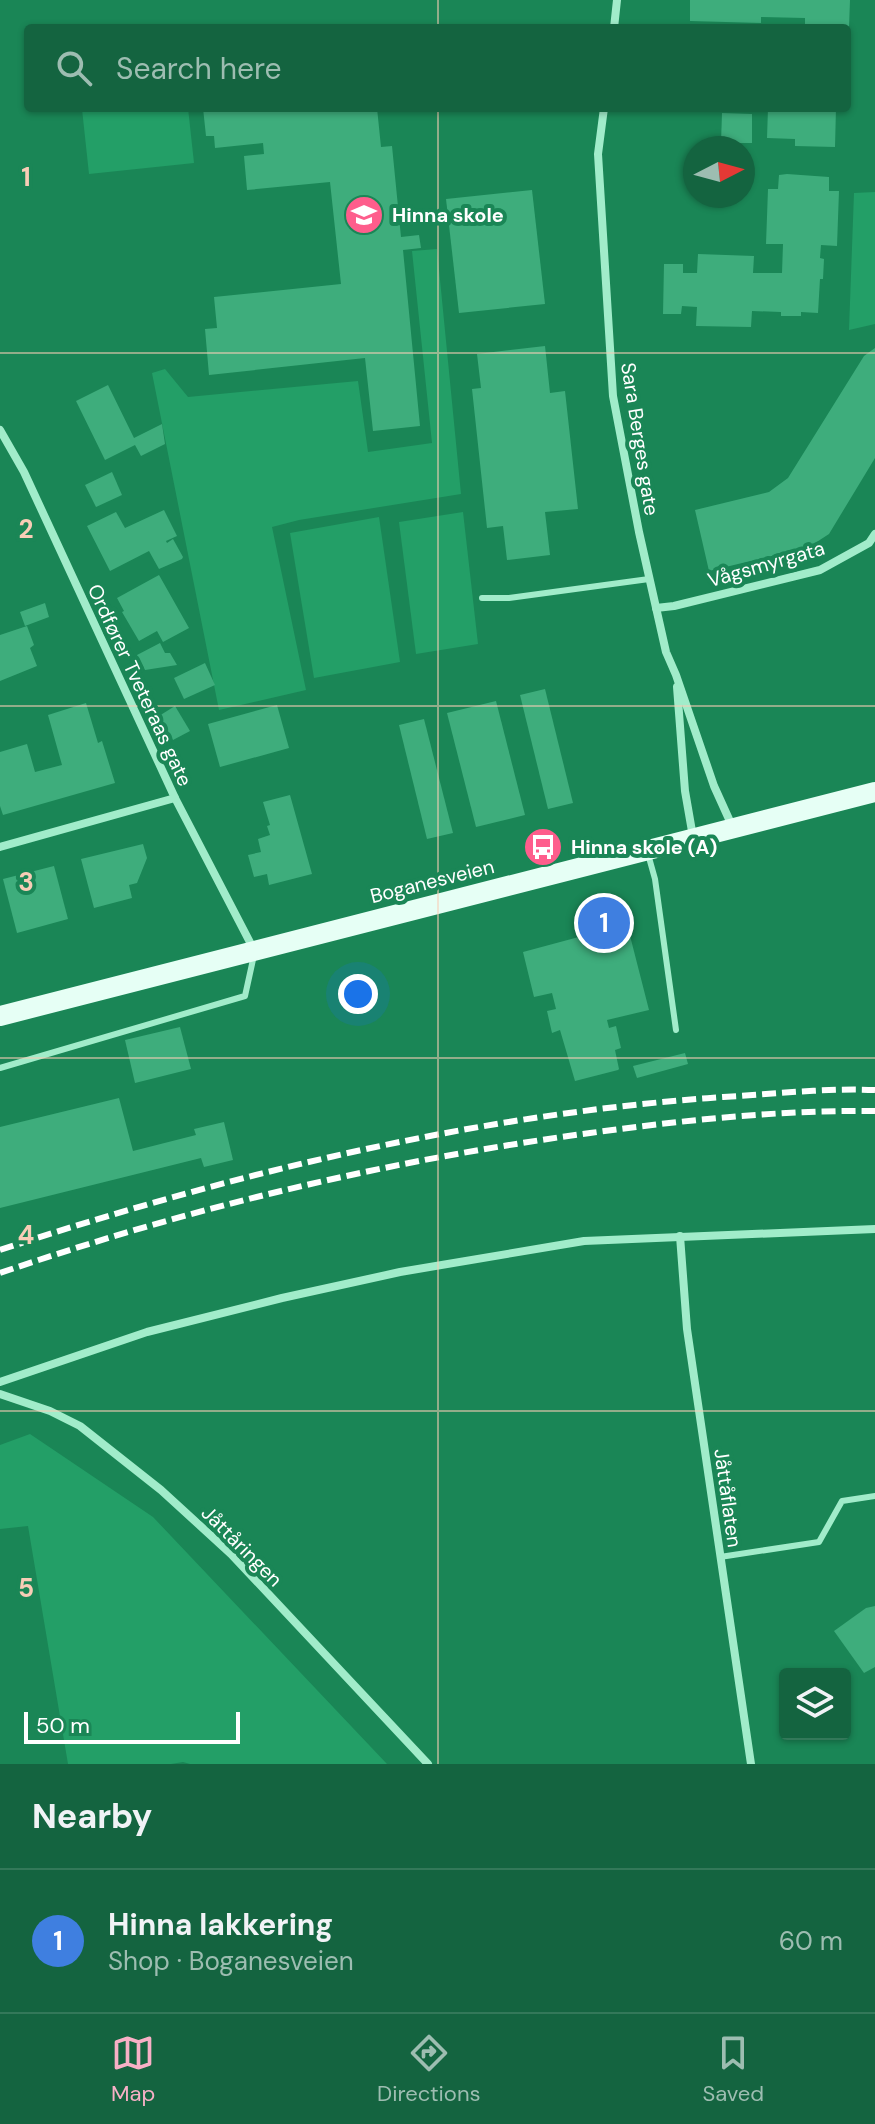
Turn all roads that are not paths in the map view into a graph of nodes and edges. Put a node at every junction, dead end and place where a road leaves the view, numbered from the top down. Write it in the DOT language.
graph roads {
  1 [pos="617,0"];
  2 [pos="614,24"];
  3 [pos="603,112"];
  4 [pos="0,430"];
  5 [pos="875,534"];
  6 [pos="872,545"];
  7 [pos="649,579"];
  8 [pos="482,598"];
  9 [pos="656,608"];
  10 [pos="676,675"];
  11 [pos="875,792"];
  12 [pos="175,798"];
  13 [pos="733,828"];
  14 [pos="694,839"];
  15 [pos="0,847"];
  16 [pos="647,851"];
  17 [pos="255,951"];
  18 [pos="0,1016"];
  19 [pos="676,1030"];
  20 [pos="0,1068"];
  21 [pos="875,1229"];
  22 [pos="680,1236"];
  23 [pos="0,1382"];
  24 [pos="0,1394"];
  25 [pos="875,1496"];
  26 [pos="720,1557"];
  27 [pos="428,1764"];
  28 [pos="751,1764"];
  1 -- 2 [label="street"];
  3 -- 7 [label="street, Sara Berges gate"];
  4 -- 12 [label="street, Ordfører Tveteraas gate"];
  5 -- 6 [label="street, Vågsmyrgata"];
  6 -- 9 [label="street, Vågsmyrgata"];
  7 -- 8 [label="lane"];
  7 -- 9 [label="street, Sara Berges gate"];
  9 -- 10 [label="street, Sara Berges gate"];
  10 -- 13 [label="street, Sara Berges gate"];
  10 -- 14 [label="street, Sara Berges gate"];
  11 -- 13 [label="main road, Boganesveien"];
  12 -- 15 [label="street"];
  12 -- 17 [label="street, Ordfører Tveteraas gate"];
  13 -- 14 [label="main road, Boganesveien"];
  14 -- 16 [label="main road, Boganesveien"];
  16 -- 17 [label="main road, Boganesveien"];
  16 -- 19 [label="lane"];
  17 -- 18 [label="main road, Boganesveien"];
  17 -- 20 [label="lane"];
  21 -- 22 [label="street"];
  22 -- 23 [label="street"];
  22 -- 26 [label="street, Jåttåflaten"];
  24 -- 27 [label="street, Jåttåringen"];
  25 -- 26 [label="lane"];
  26 -- 28 [label="street, Jåttåflaten"];
}
